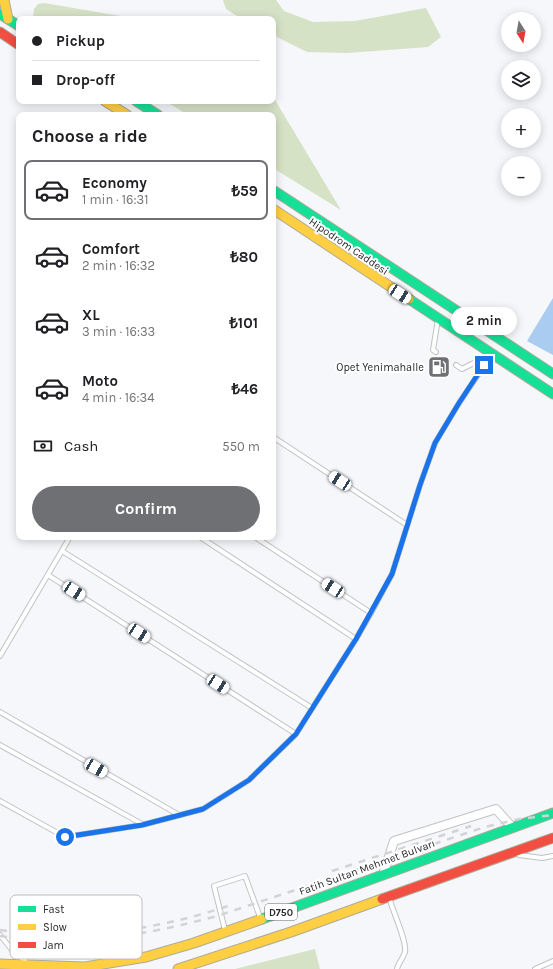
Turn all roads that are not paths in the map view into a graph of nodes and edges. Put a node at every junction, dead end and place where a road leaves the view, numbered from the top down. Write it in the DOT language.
graph roads {
  1 [pos="4,0"];
  2 [pos="0,14"];
  3 [pos="8,19"];
  4 [pos="16,24"];
  5 [pos="0,32"];
  6 [pos="16,43"];
  7 [pos="110,104"];
  8 [pos="141,104"];
  9 [pos="122,112"];
  10 [pos="153,112"];
  11 [pos="276,192"];
  12 [pos="276,211"];
  13 [pos="438,319"];
  14 [pos="436,352"];
  15 [pos="492,353"];
  16 [pos="456,365"];
  17 [pos="543,367"];
  18 [pos="553,369"];
  19 [pos="553,374"];
  20 [pos="553,394"];
  21 [pos="276,440"];
  22 [pos="407,525"];
  23 [pos="68,540"];
  24 [pos="205,540"];
  25 [pos="260,540"];
  26 [pos="62,551"];
  27 [pos="48,575"];
  28 [pos="371,613"];
  29 [pos="356,639"];
  30 [pos="0,656"];
  31 [pos="312,708"];
  32 [pos="0,712"];
  33 [pos="296,734"];
  34 [pos="0,745"];
  35 [pos="0,800"];
  36 [pos="553,813"];
  37 [pos="179,815"];
  38 [pos="142,825"];
  39 [pos="512,827"];
  40 [pos="553,838"];
  41 [pos="511,853"];
  42 [pos="553,856"];
  43 [pos="383,875"];
  44 [pos="388,897"];
  45 [pos="261,919"];
  46 [pos="225,932"];
  47 [pos="0,935"];
  48 [pos="10,948"];
  49 [pos="142,958"];
  50 [pos="23,959"];
  51 [pos="134,959"];
  52 [pos="553,961"];
  53 [pos="0,964"];
  54 [pos="36,966"];
  55 [pos="178,969"];
  56 [pos="397,969"];
  57 [pos="535,969"];
  1 -- 3 [label="main road"];
  2 -- 3 [label="main road"];
  3 -- 4 [label="main road"];
  5 -- 6 [label="main road"];
  7 -- 9 [label="main road"];
  8 -- 10 [label="main road"];
  11 -- 17 [label="main road, Hipodrom Caddesi"];
  12 -- 13 [label="main road, Hipodrom Caddesi"];
  13 -- 14 [label="lane"];
  13 -- 15 [label="main road, Hipodrom Caddesi"];
  15 -- 16 [label="lane"];
  15 -- 20 [label="main road, Hipodrom Caddesi"];
  15 -- 22 [label="lane"];
  17 -- 18 [label="street"];
  17 -- 19 [label="main road, Hipodrom Caddesi"];
  21 -- 22 [label="lane"];
  22 -- 28 [label="lane"];
  23 -- 26 [label="lane"];
  24 -- 29 [label="lane"];
  25 -- 28 [label="lane"];
  26 -- 27 [label="lane"];
  26 -- 31 [label="lane"];
  27 -- 30 [label="lane"];
  27 -- 33 [label="lane"];
  28 -- 29 [label="lane"];
  29 -- 31 [label="lane"];
  31 -- 33 [label="lane"];
  32 -- 37 [label="lane"];
  33 -- 37 [label="lane"];
  34 -- 38 [label="lane"];
  35 -- 38 [label="lane"];
  36 -- 39 [label="main road, Fatih Sultan Mehmet Bulvarı / D750"];
  37 -- 38 [label="lane"];
  39 -- 43 [label="main road, Fatih Sultan Mehmet Bulvarı / D750"];
  39 -- 43 [label="street"];
  40 -- 41 [label="main road, D750"];
  41 -- 42 [label="lane"];
  41 -- 44 [label="main road, D750"];
  43 -- 45 [label="main road, Fatih Sultan Mehmet Bulvarı / D750"];
  44 -- 55 [label="main road, D750"];
  44 -- 56 [label="lane"];
  45 -- 46 [label="main road, Fatih Sultan Mehmet Bulvarı / D750"];
  45 -- 46 [label="lane"];
  46 -- 49 [label="main road, Fatih Sultan Mehmet Bulvarı / D750"];
  47 -- 48 [label="lane"];
  50 -- 54 [label="lane"];
  51 -- 54 [label="main road, Fatih Sultan Mehmet Bulvarı / D750"];
  52 -- 57 [label="lane"];
  53 -- 54 [label="main road, Fatih Sultan Mehmet Bulvarı / D750"];
}
